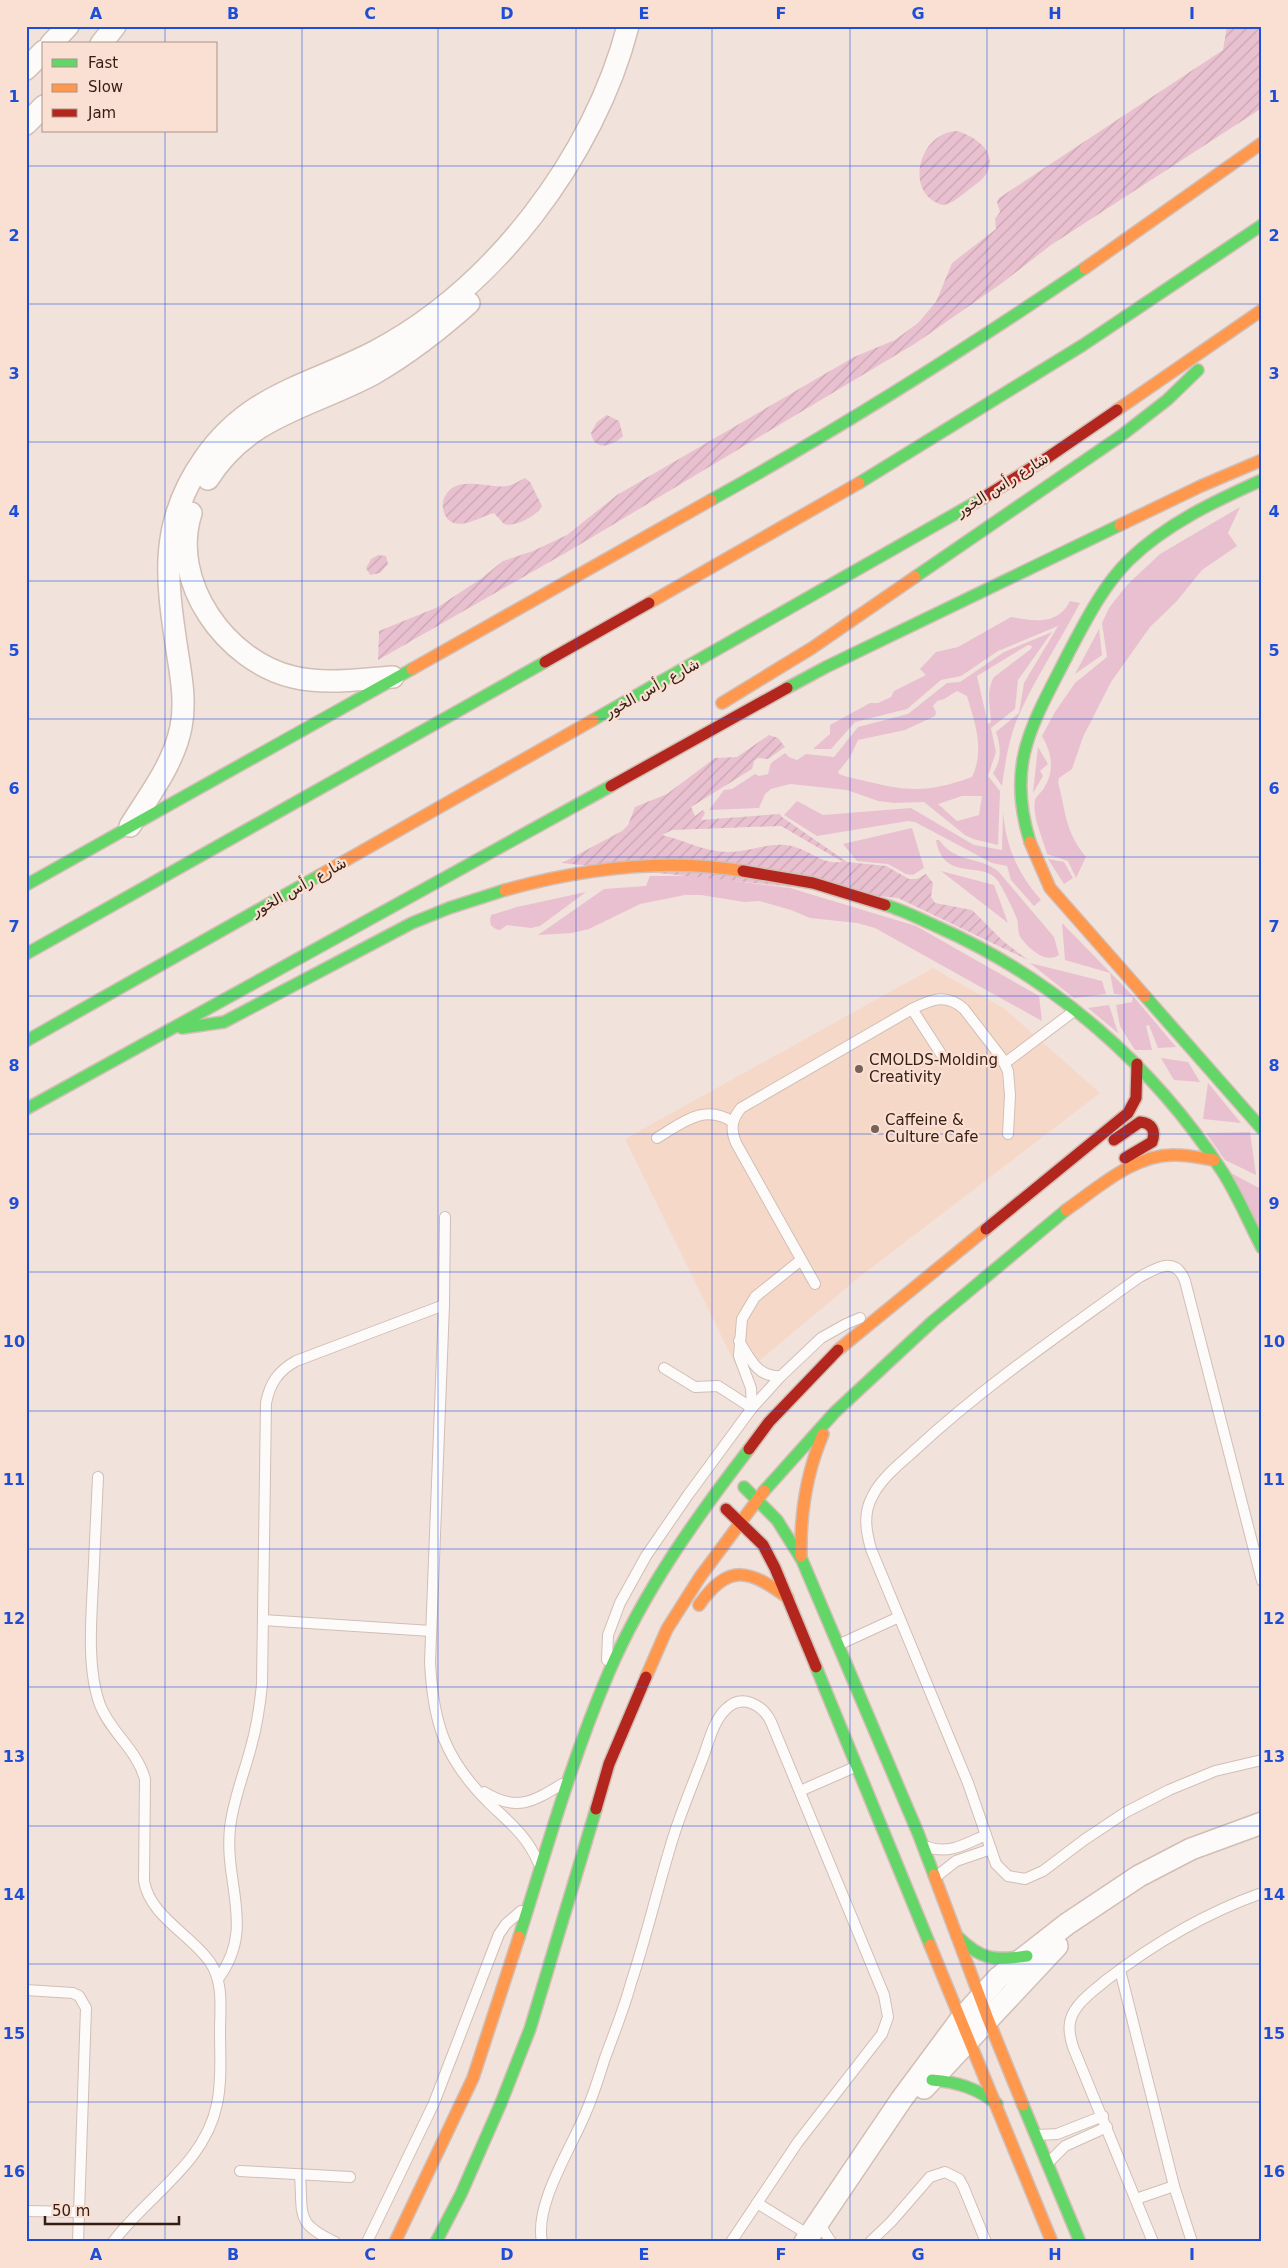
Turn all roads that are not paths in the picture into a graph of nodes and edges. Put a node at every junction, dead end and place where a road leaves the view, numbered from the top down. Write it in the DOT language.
graph roads {
  1 [pos="68,26"];
  2 [pos="115,26"];
  3 [pos="628,26"];
  4 [pos="643,26"];
  5 [pos="53,42"];
  6 [pos="103,42"];
  7 [pos="42,53"];
  8 [pos="26,69"];
  9 [pos="42,108"];
  10 [pos="26,124"];
  11 [pos="1262,143"];
  12 [pos="1262,225"];
  13 [pos="1262,310"];
  14 [pos="1235,330"];
  15 [pos="1262,460"];
  16 [pos="1262,480"];
  17 [pos="400,677"];
  18 [pos="713,709"];
  19 [pos="633,760"];
  20 [pos="615,782"];
  21 [pos="129,828"];
  22 [pos="26,885"];
  23 [pos="26,954"];
  24 [pos="912,1009"];
  25 [pos="1077,1009"];
  26 [pos="168,1029"];
  27 [pos="26,1041"];
  28 [pos="943,1057"];
  29 [pos="1005,1063"];
  30 [pos="1137,1064"];
  31 [pos="26,1109"];
  32 [pos="733,1122"];
  33 [pos="1262,1129"];
  34 [pos="1008,1134"];
  35 [pos="657,1138"];
  36 [pos="1214,1160"];
  37 [pos="1069,1162"];
  38 [pos="1082,1199"];
  39 [pos="445,1217"];
  40 [pos="1262,1248"];
  41 [pos="801,1260"];
  42 [pos="815,1284"];
  43 [pos="444,1305"];
  44 [pos="880,1312"];
  45 [pos="739,1341"];
  46 [pos="846,1358"];
  47 [pos="664,1368"];
  48 [pos="781,1376"];
  49 [pos="752,1408"];
  50 [pos="835,1412"];
  51 [pos="729,1473"];
  52 [pos="98,1477"];
  53 [pos="768,1486"];
  54 [pos="741,1487"];
  55 [pos="712,1497"];
  56 [pos="757,1499"];
  57 [pos="696,1518"];
  58 [pos="712,1520"];
  59 [pos="740,1521"];
  60 [pos="802,1560"];
  61 [pos="1262,1581"];
  62 [pos="677,1591"];
  63 [pos="788,1598"];
  64 [pos="695,1611"];
  65 [pos="898,1617"];
  66 [pos="263,1620"];
  67 [pos="431,1631"];
  68 [pos="838,1645"];
  69 [pos="645,1651"];
  70 [pos="670,1653"];
  71 [pos="609,1672"];
  72 [pos="642,1685"];
  73 [pos="620,1709"];
  74 [pos="1262,1760"];
  75 [pos="609,1764"];
  76 [pos="855,1767"];
  77 [pos="568,1780"];
  78 [pos="471,1784"];
  79 [pos="800,1791"];
  80 [pos="1262,1823"];
  81 [pos="986,1835"];
  82 [pos="922,1844"];
  83 [pos="991,1849"];
  84 [pos="540,1868"];
  85 [pos="935,1878"];
  86 [pos="1262,1892"];
  87 [pos="528,1907"];
  88 [pos="1077,1919"];
  89 [pos="955,1934"];
  90 [pos="1027,1956"];
  91 [pos="1120,1970"];
  92 [pos="218,1979"];
  93 [pos="26,1990"];
  94 [pos="980,1997"];
  95 [pos="961,2019"];
  96 [pos="988,2019"];
  97 [pos="969,2040"];
  98 [pos="932,2080"];
  99 [pos="997,2104"];
  100 [pos="893,2113"];
  101 [pos="1102,2116"];
  102 [pos="1107,2128"];
  103 [pos="1036,2134"];
  104 [pos="1048,2164"];
  105 [pos="240,2170"];
  106 [pos="300,2175"];
  107 [pos="350,2177"];
  108 [pos="1174,2186"];
  109 [pos="460,2194"];
  110 [pos="1136,2199"];
  111 [pos="758,2203"];
  112 [pos="26,2211"];
  113 [pos="79,2212"];
  114 [pos="458,2227"];
  115 [pos="811,2233"];
  116 [pos="78,2242"];
  117 [pos="113,2242"];
  118 [pos="335,2242"];
  119 [pos="367,2242"];
  120 [pos="395,2242"];
  121 [pos="436,2242"];
  122 [pos="542,2242"];
  123 [pos="732,2242"];
  124 [pos="831,2242"];
  125 [pos="870,2242"];
  126 [pos="986,2242"];
  127 [pos="1052,2242"];
  128 [pos="1080,2242"];
  129 [pos="1152,2242"];
  130 [pos="1192,2242"];
  1 -- 5 [label="street"];
  2 -- 6 [label="street"];
  3 -- 21 [label="street"];
  4 -- 17 [label="street"];
  7 -- 8 [label="street"];
  9 -- 10 [label="street"];
  11 -- 17 [label="main road"];
  12 -- 23 [label="main road"];
  13 -- 14 [label="main road, شارع رأس الخور"];
  14 -- 18 [label="main road"];
  14 -- 27 [label="main road, شارع رأس الخور"];
  15 -- 20 [label="main road"];
  16 -- 33 [label="main road"];
  17 -- 21 [label="main road"];
  19 -- 20 [label="main road"];
  20 -- 26 [label="main road"];
  21 -- 22 [label="main road"];
  24 -- 28 [label="lane"];
  24 -- 29 [label="lane"];
  24 -- 32 [label="lane"];
  25 -- 26 [label="main road"];
  25 -- 29 [label="lane"];
  25 -- 30 [label="main road"];
  26 -- 31 [label="main road"];
  29 -- 34 [label="lane"];
  30 -- 36 [label="main road"];
  30 -- 37 [label="main road"];
  32 -- 35 [label="lane"];
  32 -- 41 [label="lane"];
  36 -- 38 [label="main road"];
  36 -- 40 [label="main road"];
  37 -- 38 [label="main road"];
  37 -- 44 [label="main road"];
  38 -- 50 [label="main road"];
  39 -- 43 [label="lane"];
  41 -- 42 [label="lane"];
  41 -- 45 [label="lane"];
  43 -- 66 [label="lane"];
  43 -- 67 [label="lane"];
  44 -- 46 [label="main road"];
  44 -- 48 [label="lane"];
  44 -- 51 [label="main road"];
  45 -- 48 [label="lane"];
  45 -- 49 [label="lane"];
  47 -- 49 [label="lane"];
  48 -- 49 [label="lane"];
  49 -- 71 [label="lane"];
  50 -- 53 [label="main road"];
  50 -- 60 [label="main road"];
  51 -- 54 [label="main road"];
  51 -- 55 [label="main road"];
  52 -- 92 [label="lane"];
  53 -- 54 [label="main road"];
  53 -- 56 [label="main road"];
  54 -- 56 [label="main road"];
  54 -- 59 [label="main road"];
  55 -- 57 [label="main road"];
  55 -- 59 [label="main road"];
  56 -- 59 [label="main road"];
  56 -- 60 [label="main road"];
  57 -- 58 [label="main road"];
  57 -- 71 [label="main road"];
  59 -- 63 [label="main road"];
  59 -- 72 [label="main road"];
  60 -- 68 [label="main road"];
  61 -- 65 [label="lane"];
  62 -- 69 [label="main road"];
  63 -- 64 [label="main road"];
  63 -- 76 [label="main road"];
  65 -- 68 [label="lane"];
  65 -- 81 [label="lane"];
  66 -- 67 [label="lane"];
  66 -- 92 [label="lane"];
  67 -- 78 [label="lane"];
  68 -- 82 [label="main road"];
  70 -- 72 [label="main road"];
  71 -- 77 [label="main road"];
  72 -- 75 [label="main road"];
  73 -- 75 [label="main road"];
  74 -- 83 [label="lane"];
  75 -- 109 [label="main road"];
  76 -- 79 [label="lane"];
  76 -- 95 [label="main road"];
  77 -- 78 [label="lane"];
  77 -- 84 [label="main road"];
  78 -- 84 [label="lane"];
  79 -- 111 [label="lane"];
  79 -- 122 [label="lane"];
  80 -- 88 [label="street"];
  81 -- 82 [label="lane"];
  81 -- 83 [label="lane"];
  82 -- 85 [label="main road"];
  83 -- 85 [label="lane"];
  84 -- 87 [label="main road"];
  85 -- 89 [label="main road"];
  86 -- 91 [label="lane"];
  87 -- 119 [label="lane"];
  87 -- 120 [label="main road"];
  88 -- 90 [label="street"];
  88 -- 96 [label="street"];
  89 -- 90 [label="main road"];
  89 -- 94 [label="main road"];
  90 -- 94 [label="street"];
  91 -- 101 [label="lane"];
  91 -- 108 [label="lane"];
  92 -- 117 [label="lane"];
  93 -- 113 [label="lane"];
  94 -- 95 [label="street"];
  94 -- 96 [label="main road"];
  95 -- 97 [label="main road"];
  95 -- 100 [label="street"];
  96 -- 97 [label="street"];
  96 -- 103 [label="main road"];
  97 -- 98 [label="street"];
  97 -- 99 [label="main road"];
  98 -- 99 [label="main road"];
  98 -- 100 [label="street"];
  99 -- 127 [label="main road"];
  100 -- 115 [label="street"];
  101 -- 102 [label="lane"];
  101 -- 103 [label="lane"];
  102 -- 104 [label="lane"];
  102 -- 110 [label="lane"];
  103 -- 104 [label="main road"];
  104 -- 128 [label="main road"];
  105 -- 106 [label="lane"];
  106 -- 107 [label="lane"];
  106 -- 118 [label="lane"];
  108 -- 110 [label="lane"];
  108 -- 130 [label="lane"];
  109 -- 114 [label="main road"];
  109 -- 121 [label="main road"];
  110 -- 129 [label="lane"];
  111 -- 115 [label="lane"];
  111 -- 123 [label="lane"];
  112 -- 113 [label="lane"];
  113 -- 116 [label="lane"];
  115 -- 124 [label="lane"];
  125 -- 126 [label="lane"];
}
